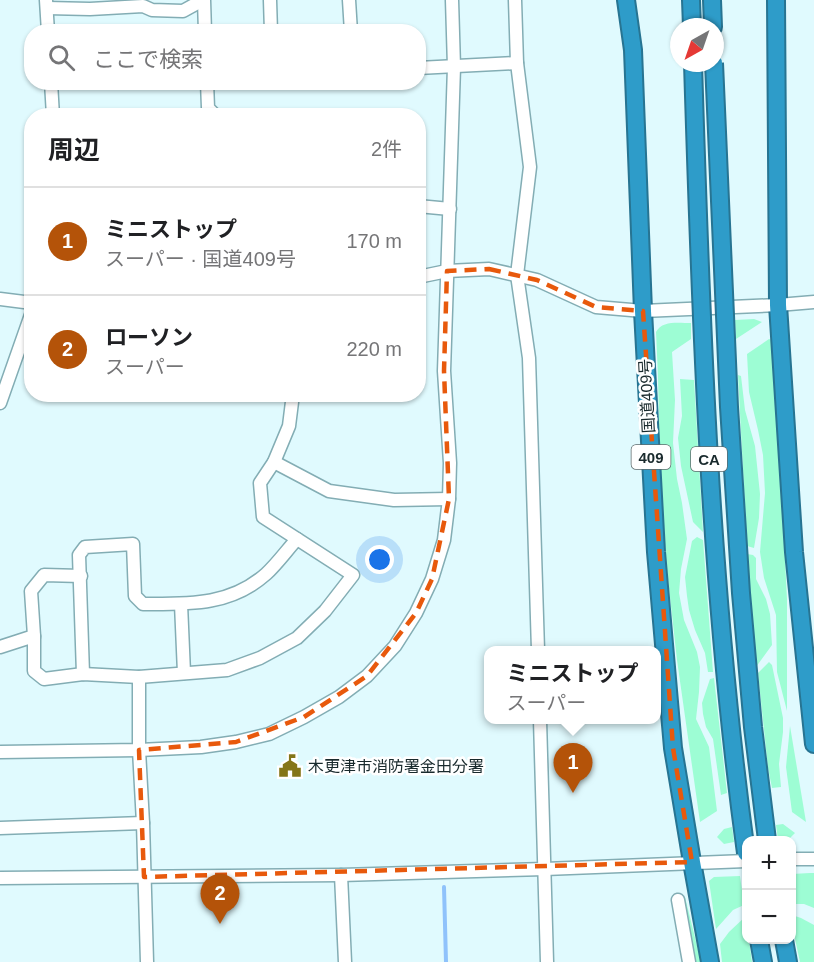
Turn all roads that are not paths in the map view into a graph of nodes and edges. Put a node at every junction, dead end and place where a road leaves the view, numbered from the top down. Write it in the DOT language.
graph roads {
  1 [pos="204,0"];
  2 [pos="270,0"];
  3 [pos="350,0"];
  4 [pos="452,0"];
  5 [pos="514,0"];
  6 [pos="626,0"];
  7 [pos="635,0"];
  8 [pos="691,0"];
  9 [pos="712,0"];
  10 [pos="775,3"];
  11 [pos="47,4"];
  12 [pos="692,18"];
  13 [pos="713,18"];
  14 [pos="48,24"];
  15 [pos="205,24"];
  16 [pos="271,24"];
  17 [pos="351,24"];
  18 [pos="633,50"];
  19 [pos="517,63"];
  20 [pos="454,67"];
  21 [pos="426,68"];
  22 [pos="693,72"];
  23 [pos="714,72"];
  24 [pos="51,90"];
  25 [pos="207,90"];
  26 [pos="53,108"];
  27 [pos="208,108"];
  28 [pos="426,206"];
  29 [pos="450,208"];
  30 [pos="447,271"];
  31 [pos="426,275"];
  32 [pos="517,275"];
  33 [pos="0,299"];
  34 [pos="24,302"];
  35 [pos="814,302"];
  36 [pos="778,305"];
  37 [pos="642,311"];
  38 [pos="24,335"];
  39 [pos="292,402"];
  40 [pos="0,403"];
  41 [pos="274,462"];
  42 [pos="449,499"];
  43 [pos="297,539"];
  44 [pos="81,576"];
  45 [pos="181,604"];
  46 [pos="34,636"];
  47 [pos="538,646"];
  48 [pos="0,647"];
  49 [pos="184,673"];
  50 [pos="83,675"];
  51 [pos="139,677"];
  52 [pos="540,724"];
  53 [pos="814,744"];
  54 [pos="139,750"];
  55 [pos="0,752"];
  56 [pos="143,823"];
  57 [pos="0,828"];
  58 [pos="745,836"];
  59 [pos="767,836"];
  60 [pos="814,859"];
  61 [pos="796,860"];
  62 [pos="742,861"];
  63 [pos="692,862"];
  64 [pos="545,869"];
  65 [pos="341,875"];
  66 [pos="144,877"];
  67 [pos="0,878"];
  68 [pos="678,900"];
  69 [pos="147,962"];
  70 [pos="345,962"];
  71 [pos="547,962"];
  72 [pos="689,962"];
  73 [pos="710,962"];
  1 -- 11 [label="street"];
  1 -- 15 [label="street"];
  2 -- 16 [label="street"];
  3 -- 17 [label="street"];
  4 -- 20 [label="street"];
  5 -- 19 [label="street"];
  6 -- 18 [label="highway, 国道409号 / 409"];
  7 -- 18 [label="highway"];
  8 -- 12 [label="highway"];
  9 -- 13 [label="highway"];
  10 -- 36 [label="highway"];
  11 -- 14 [label="street"];
  18 -- 37 [label="highway, 国道409号 / 409"];
  19 -- 20 [label="street"];
  19 -- 32 [label="street"];
  20 -- 21 [label="street"];
  20 -- 29 [label="street"];
  22 -- 58 [label="highway, CA, bridge"];
  23 -- 59 [label="highway, CA, bridge"];
  24 -- 26 [label="street"];
  25 -- 27 [label="street"];
  28 -- 29 [label="street"];
  29 -- 30 [label="street"];
  30 -- 31 [label="street"];
  30 -- 32 [label="street"];
  30 -- 42 [label="street"];
  32 -- 37 [label="street"];
  32 -- 47 [label="street"];
  33 -- 34 [label="street"];
  35 -- 36 [label="street"];
  36 -- 37 [label="street"];
  36 -- 53 [label="highway"];
  37 -- 63 [label="highway, 国道409号 / 409"];
  38 -- 40 [label="street"];
  39 -- 41 [label="street"];
  41 -- 42 [label="street"];
  41 -- 43 [label="street"];
  42 -- 54 [label="street"];
  43 -- 45 [label="street"];
  43 -- 49 [label="street"];
  44 -- 45 [label="street"];
  44 -- 46 [label="street"];
  44 -- 50 [label="street"];
  45 -- 49 [label="street"];
  46 -- 48 [label="street"];
  46 -- 50 [label="street"];
  49 -- 51 [label="street"];
  50 -- 51 [label="street"];
  51 -- 54 [label="street"];
  52 -- 64 [label="street"];
  54 -- 55 [label="street"];
  54 -- 56 [label="street"];
  56 -- 57 [label="street"];
  56 -- 66 [label="street"];
  60 -- 61 [label="street"];
  62 -- 63 [label="street"];
  63 -- 64 [label="street"];
  63 -- 73 [label="highway, 国道409号"];
  64 -- 65 [label="street"];
  64 -- 71 [label="street"];
  65 -- 66 [label="street"];
  65 -- 70 [label="street"];
  66 -- 67 [label="street"];
  66 -- 69 [label="street"];
  68 -- 72 [label="street"];
}
